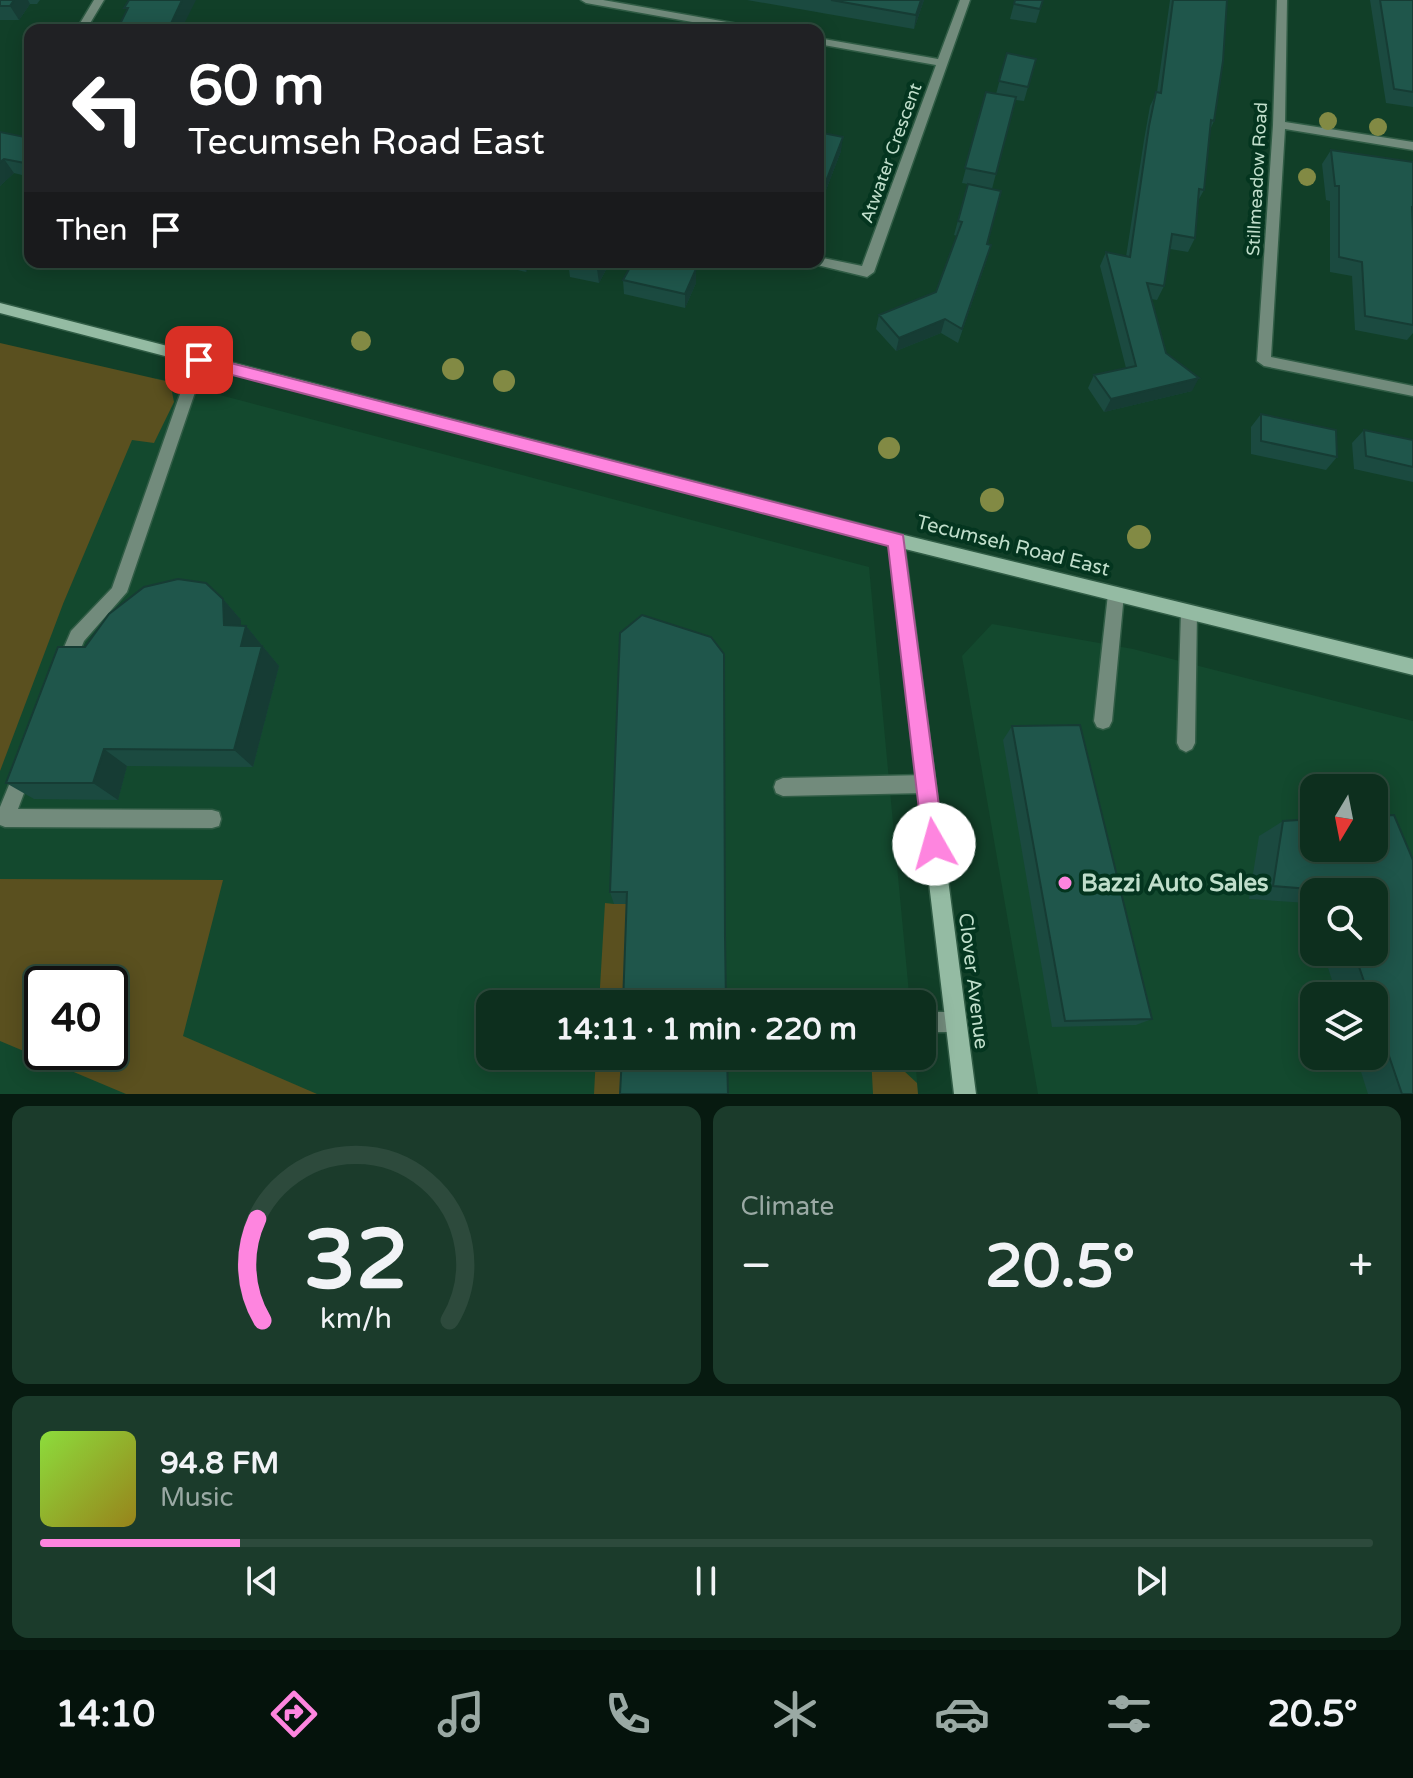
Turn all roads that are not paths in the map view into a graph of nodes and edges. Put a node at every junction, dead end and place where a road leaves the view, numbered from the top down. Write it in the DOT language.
graph roads {
  1 [pos="99,0"];
  2 [pos="586,0"];
  3 [pos="965,0"];
  4 [pos="1282,0"];
  5 [pos="85,24"];
  6 [pos="721,24"];
  7 [pos="824,42"];
  8 [pos="942,63"];
  9 [pos="1279,125"];
  10 [pos="1413,146"];
  11 [pos="824,262"];
  12 [pos="0,308"];
  13 [pos="199,360"];
  14 [pos="1413,391"];
  15 [pos="896,540"];
  16 [pos="1116,594"];
  17 [pos="1189,612"];
  18 [pos="1413,667"];
  19 [pos="60,678"];
  20 [pos="1103,721"];
  21 [pos="1186,743"];
  22 [pos="32,748"];
  23 [pos="926,784"];
  24 [pos="783,787"];
  25 [pos="212,819"];
  26 [pos="936,1022"];
  27 [pos="956,1022"];
  28 [pos="965,1094"];
  1 -- 5 [label="street"];
  2 -- 6 [label="street"];
  3 -- 8 [label="street, Atwater Crescent"];
  4 -- 9 [label="street, Stillmeadow Road"];
  7 -- 8 [label="street"];
  8 -- 11 [label="street, Atwater Crescent"];
  9 -- 10 [label="street"];
  9 -- 14 [label="street, Stillmeadow Road"];
  12 -- 13 [label="main road, Tecumseh Road East"];
  13 -- 15 [label="main road, Tecumseh Road East"];
  13 -- 19 [label="street"];
  15 -- 16 [label="main road, Tecumseh Road East"];
  15 -- 23 [label="main road, Clover Avenue"];
  16 -- 17 [label="main road, Tecumseh Road East"];
  16 -- 20 [label="street"];
  17 -- 18 [label="main road, Tecumseh Road East"];
  17 -- 21 [label="street"];
  22 -- 25 [label="street"];
  23 -- 24 [label="street"];
  23 -- 27 [label="main road, Clover Avenue"];
  26 -- 27 [label="street"];
  27 -- 28 [label="main road, Clover Avenue"];
}
